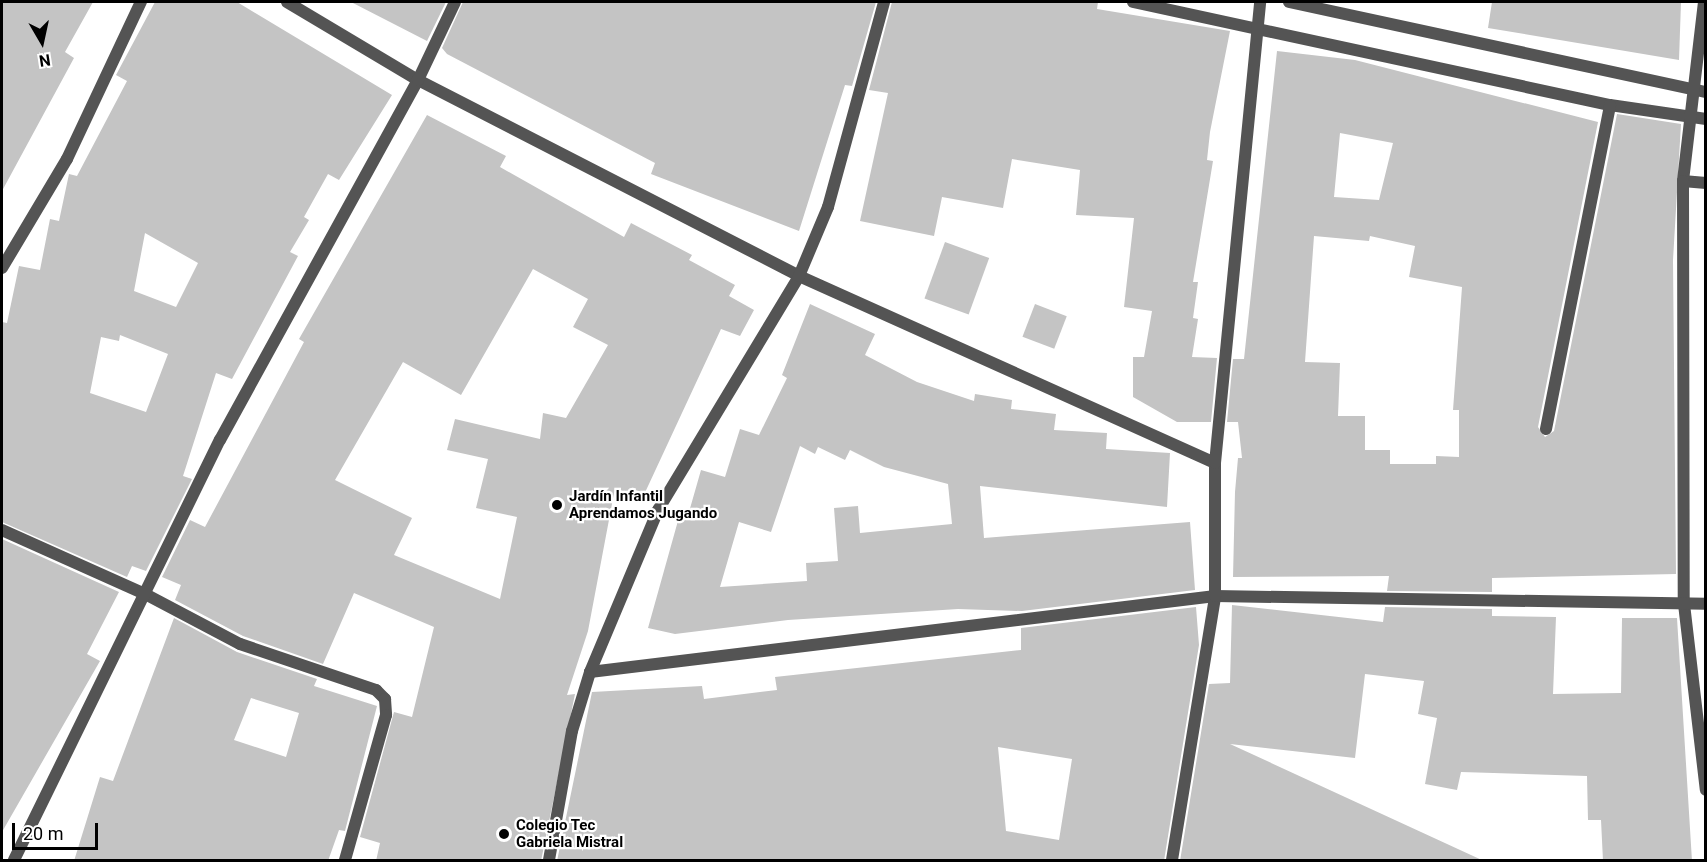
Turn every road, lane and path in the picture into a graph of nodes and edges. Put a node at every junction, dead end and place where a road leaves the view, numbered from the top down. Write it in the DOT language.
graph roads {
  1 [pos="141,2"];
  2 [pos="287,2"];
  3 [pos="455,2"];
  4 [pos="884,2"];
  5 [pos="1133,2"];
  6 [pos="1260,2"];
  7 [pos="1288,2"];
  8 [pos="1704,2"];
  9 [pos="1255,29"];
  10 [pos="418,80"];
  11 [pos="1700,91"];
  12 [pos="1610,105"];
  13 [pos="1691,116"];
  14 [pos="1706,119"];
  15 [pos="1683,181"];
  16 [pos="1706,183"];
  17 [pos="2,268"];
  18 [pos="800,276"];
  19 [pos="1546,429"];
  20 [pos="1215,463"];
  21 [pos="2,530"];
  22 [pos="147,595"];
  23 [pos="1215,596"];
  24 [pos="1684,604"];
  25 [pos="1706,604"];
  26 [pos="590,672"];
  27 [pos="1706,790"];
  28 [pos="14,861"];
  29 [pos="345,861"];
  30 [pos="549,861"];
  31 [pos="1172,861"];
  1 -- 17 [label="street"];
  2 -- 10 [label="street"];
  3 -- 10 [label="street"];
  4 -- 18 [label="street"];
  5 -- 9 [label="street"];
  6 -- 9 [label="street"];
  7 -- 11 [label="street"];
  8 -- 11 [label="street"];
  9 -- 12 [label="street"];
  9 -- 20 [label="street"];
  10 -- 18 [label="street"];
  10 -- 22 [label="street"];
  11 -- 13 [label="street"];
  12 -- 13 [label="street"];
  12 -- 19 [label="street"];
  13 -- 14 [label="street"];
  13 -- 15 [label="street"];
  15 -- 16 [label="street"];
  15 -- 24 [label="street"];
  18 -- 20 [label="street"];
  18 -- 26 [label="street"];
  20 -- 23 [label="street"];
  21 -- 22 [label="street"];
  22 -- 28 [label="street"];
  22 -- 29 [label="street"];
  23 -- 24 [label="street"];
  23 -- 26 [label="street"];
  23 -- 31 [label="street"];
  24 -- 25 [label="street"];
  24 -- 27 [label="street"];
  26 -- 30 [label="street"];
}
